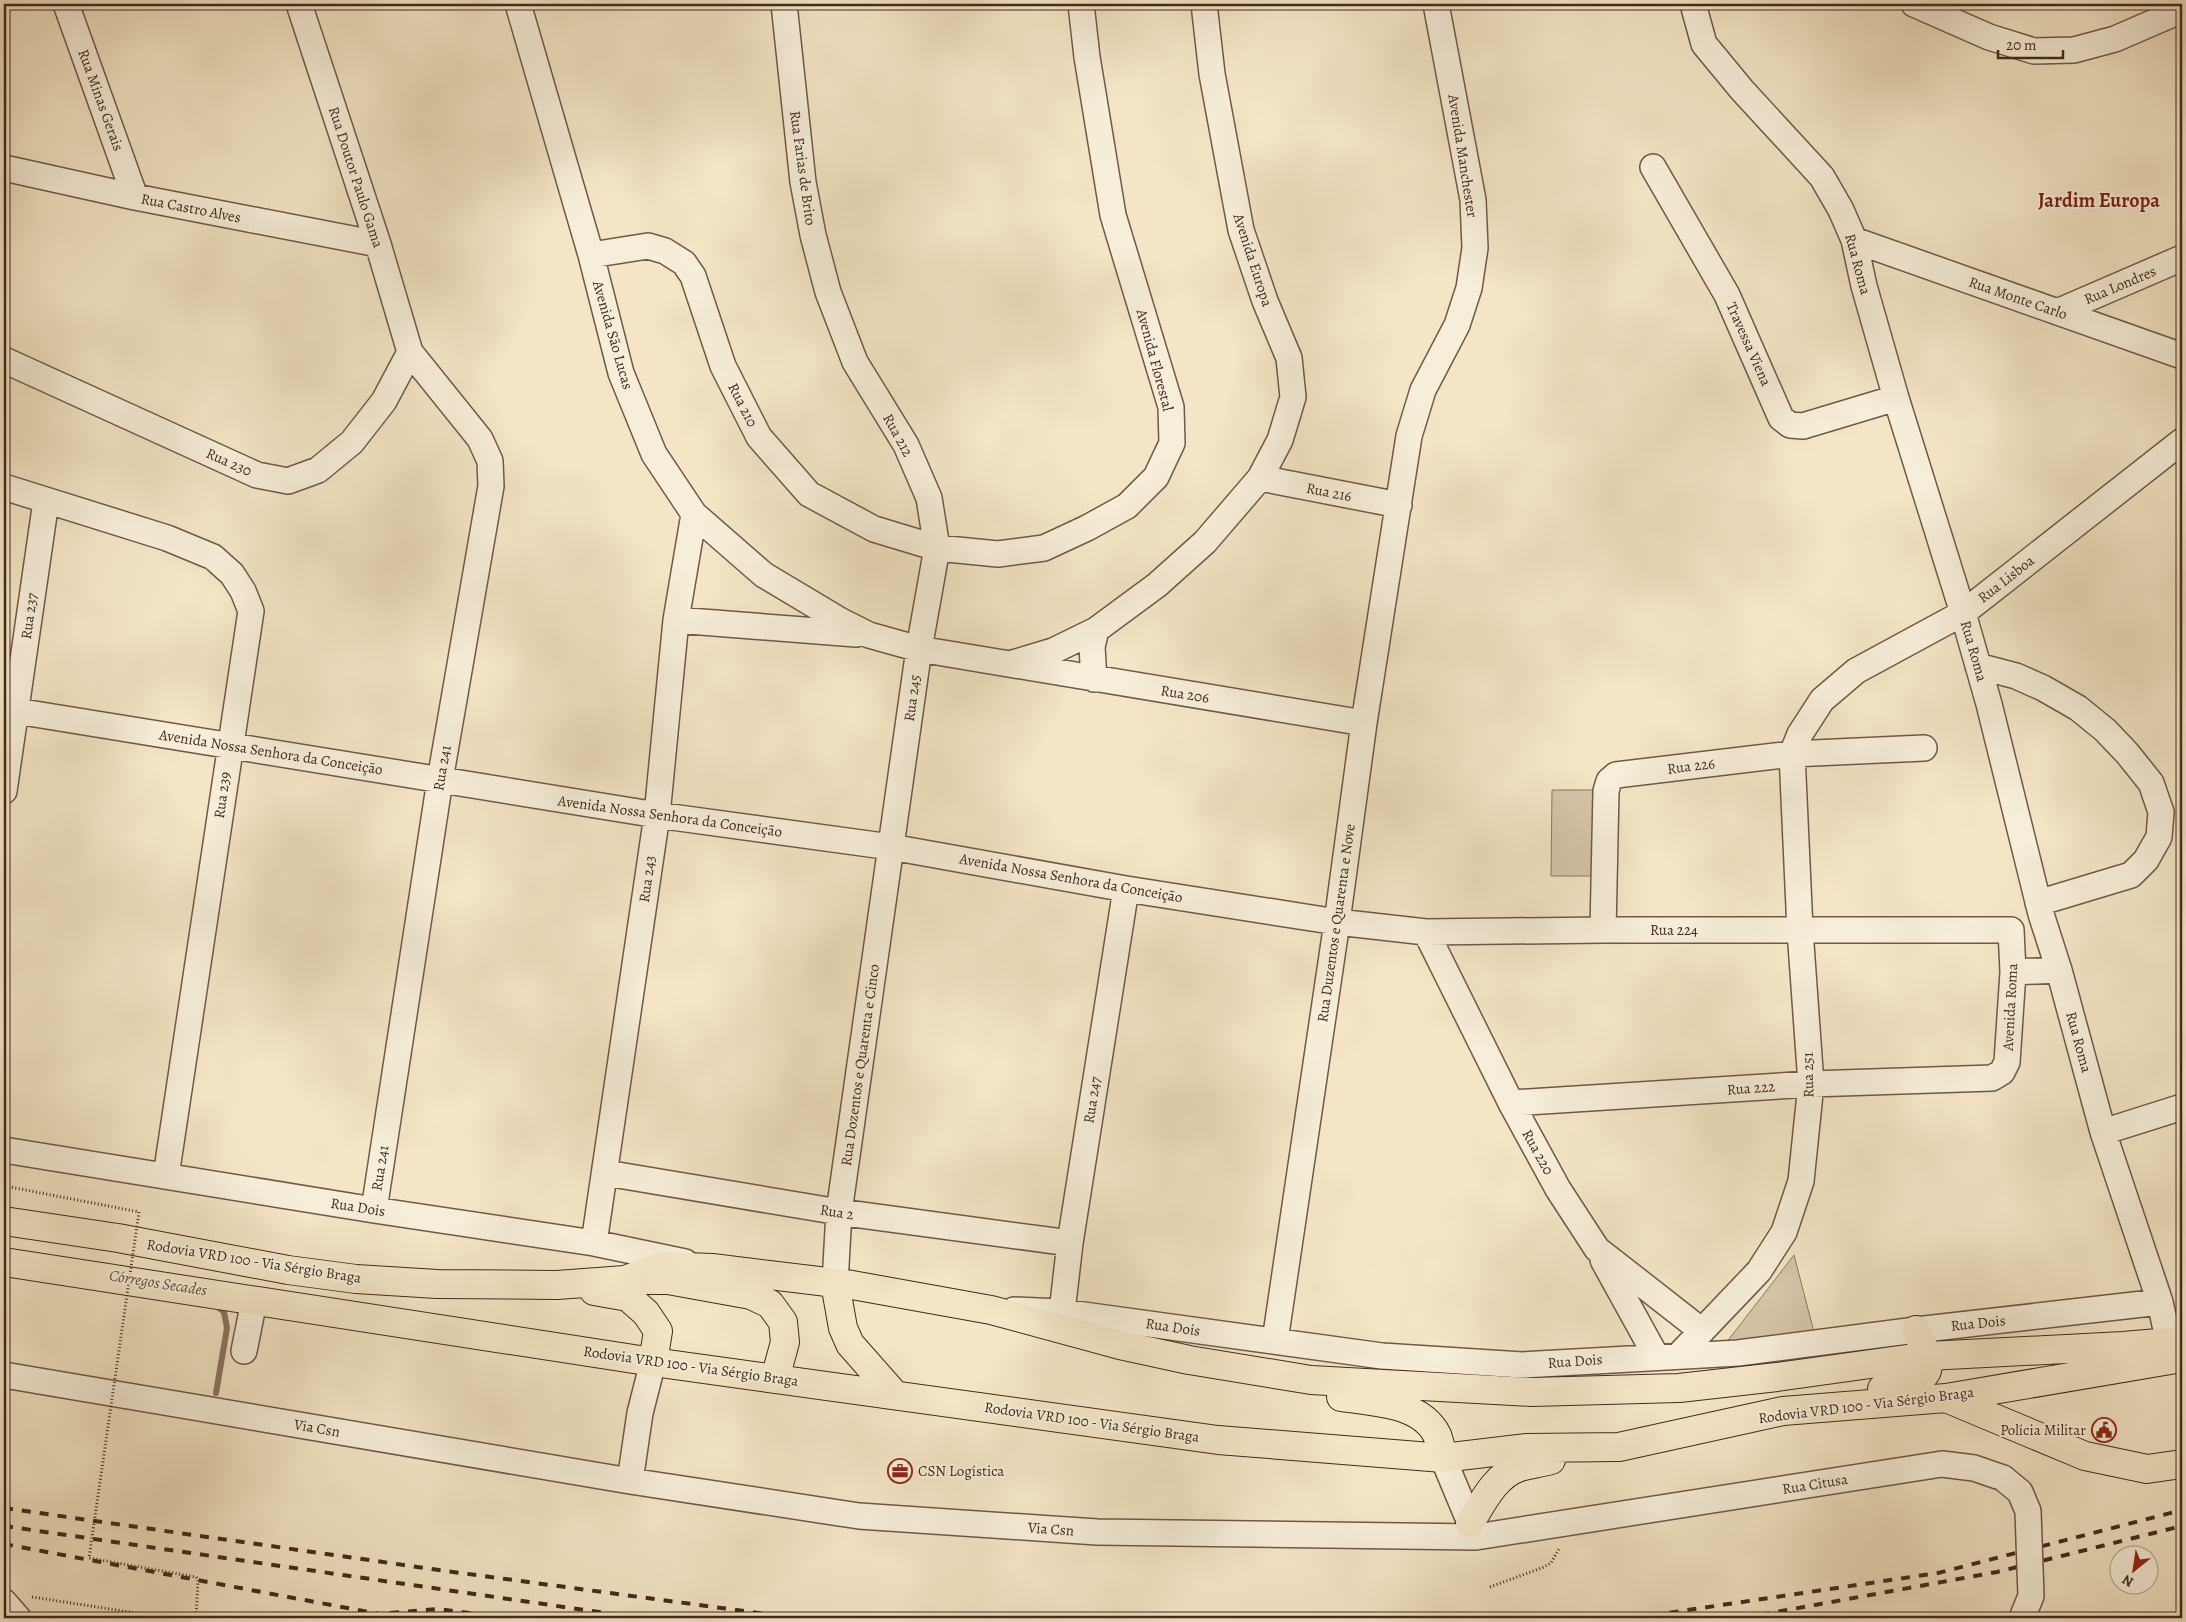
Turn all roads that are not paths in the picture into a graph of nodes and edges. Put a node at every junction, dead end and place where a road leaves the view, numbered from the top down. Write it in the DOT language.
graph roads {
  1 [pos="66,4"];
  2 [pos="299,4"];
  3 [pos="518,4"];
  4 [pos="784,4"];
  5 [pos="1081,4"];
  6 [pos="1204,4"];
  7 [pos="1436,4"];
  8 [pos="1693,4"];
  9 [pos="1914,4"];
  10 [pos="2182,10"];
  11 [pos="4,168"];
  12 [pos="1653,168"];
  13 [pos="135,197"];
  14 [pos="1854,240"];
  15 [pos="378,244"];
  16 [pos="591,255"];
  17 [pos="2182,258"];
  18 [pos="2058,312"];
  19 [pos="842,327"];
  20 [pos="410,352"];
  21 [pos="2182,356"];
  22 [pos="4,360"];
  23 [pos="1896,398"];
  24 [pos="2182,440"];
  25 [pos="1260,478"];
  26 [pos="4,488"];
  27 [pos="46,501"];
  28 [pos="1398,505"];
  29 [pos="694,514"];
  30 [pos="937,548"];
  31 [pos="1963,612"];
  32 [pos="676,620"];
  33 [pos="1096,630"];
  34 [pos="869,634"];
  35 [pos="919,649"];
  36 [pos="1006,665"];
  37 [pos="1978,666"];
  38 [pos="1094,679"];
  39 [pos="10,710"];
  40 [pos="1364,723"];
  41 [pos="230,745"];
  42 [pos="1924,748"];
  43 [pos="1792,754"];
  44 [pos="440,780"];
  45 [pos="4,791"];
  46 [pos="656,815"];
  47 [pos="891,847"];
  48 [pos="1126,889"];
  49 [pos="2038,902"];
  50 [pos="1337,922"];
  51 [pos="1603,930"];
  52 [pos="1800,930"];
  53 [pos="2011,930"];
  54 [pos="1426,932"];
  55 [pos="2059,970"];
  56 [pos="2013,972"];
  57 [pos="1992,1078"];
  58 [pos="1811,1084"];
  59 [pos="1511,1103"];
  60 [pos="2182,1107"];
  61 [pos="2103,1132"];
  62 [pos="4,1150"];
  63 [pos="606,1173"];
  64 [pos="166,1176"];
  65 [pos="374,1210"];
  66 [pos="839,1212"];
  67 [pos="4,1221"];
  68 [pos="594,1243"];
  69 [pos="1070,1243"];
  70 [pos="1597,1248"];
  71 [pos="4,1262"];
  72 [pos="712,1268"];
  73 [pos="625,1280"];
  74 [pos="835,1283"];
  75 [pos="557,1286"];
  76 [pos="254,1301"];
  77 [pos="2160,1302"];
  78 [pos="991,1310"];
  79 [pos="1062,1312"];
  80 [pos="1916,1330"];
  81 [pos="1702,1331"];
  82 [pos="1275,1341"];
  83 [pos="1120,1345"];
  84 [pos="2178,1347"];
  85 [pos="244,1351"];
  86 [pos="1668,1356"];
  87 [pos="1928,1356"];
  88 [pos="653,1362"];
  89 [pos="4,1375"];
  90 [pos="775,1379"];
  91 [pos="895,1395"];
  92 [pos="1946,1398"];
  93 [pos="1783,1411"];
  94 [pos="1619,1447"];
  95 [pos="1444,1458"];
  96 [pos="2182,1464"];
  97 [pos="630,1481"];
  98 [pos="1473,1530"];
  99 [pos="2022,1618"];
  1 -- 13 [label="street, Rua Minas Gerais"];
  2 -- 15 [label="street, Rua Doutor Paulo Gama"];
  3 -- 16 [label="street, Avenida São Lucas"];
  4 -- 19 [label="street, Rua Farias de Brito"];
  5 -- 30 [label="street, Avenida Florestal"];
  6 -- 25 [label="street, Avenida Europa"];
  7 -- 28 [label="street, Avenida Manchester"];
  8 -- 14 [label="street, Rua Roma"];
  9 -- 10 [label="street"];
  11 -- 13 [label="street, Rua Castro Alves"];
  12 -- 23 [label="street, Travessa Viena"];
  13 -- 15 [label="street, Rua Castro Alves"];
  14 -- 18 [label="street, Rua Monte Carlo"];
  14 -- 23 [label="street, Rua Roma"];
  15 -- 20 [label="street, Rua Doutor Paulo Gama"];
  16 -- 29 [label="street, Avenida São Lucas"];
  16 -- 30 [label="street, Rua 210"];
  17 -- 18 [label="street, Rua Londres"];
  18 -- 21 [label="street, Rua Monte Carlo"];
  19 -- 30 [label="street, Rua 212"];
  20 -- 22 [label="street, Rua 230"];
  20 -- 44 [label="street, Rua 241"];
  23 -- 31 [label="street, Rua Roma"];
  24 -- 31 [label="street, Rua Lisboa"];
  25 -- 28 [label="street, Rua 216"];
  25 -- 33 [label="street, Avenida Europa"];
  26 -- 27 [label="street, Rua 239"];
  27 -- 39 [label="street, Rua 237"];
  27 -- 41 [label="street, Rua 239"];
  28 -- 40 [label="street, Rua Duzentos e Quarenta e Nove"];
  29 -- 32 [label="street, Rua 243"];
  29 -- 34 [label="street, Avenida São Lucas"];
  30 -- 35 [label="street, Rua 245"];
  31 -- 37 [label="street, Rua Roma"];
  31 -- 43 [label="street, Rua Lisboa"];
  32 -- 34 [label="street"];
  32 -- 46 [label="street, Rua 243"];
  33 -- 36 [label="street, Avenida Europa"];
  33 -- 38 [label="street"];
  34 -- 35 [label="street, Avenida São Lucas"];
  35 -- 36 [label="street, Avenida São Lucas"];
  35 -- 47 [label="street, Rua 245"];
  36 -- 38 [label="street, Rua 206"];
  37 -- 49 [label="street, Rua Roma"];
  37 -- 49 [label="street"];
  38 -- 40 [label="street, Rua 206"];
  39 -- 41 [label="street, Avenida Nossa Senhora da Conceição"];
  39 -- 45 [label="street, Rua 237"];
  40 -- 50 [label="street, Rua Duzentos e Quarenta e Nove"];
  41 -- 44 [label="street, Avenida Nossa Senhora da Conceição"];
  41 -- 64 [label="street, Rua 239"];
  42 -- 43 [label="street, Rua 226"];
  43 -- 51 [label="street, Rua 226"];
  43 -- 52 [label="street, Rua 251"];
  44 -- 46 [label="street, Avenida Nossa Senhora da Conceição"];
  44 -- 65 [label="street, Rua 241"];
  46 -- 47 [label="street, Avenida Nossa Senhora da Conceição"];
  46 -- 63 [label="street, Rua 243"];
  47 -- 48 [label="street, Avenida Nossa Senhora da Conceição"];
  47 -- 66 [label="street, Rua Dozentos e Quarenta e Cinco"];
  48 -- 50 [label="street, Avenida Nossa Senhora da Conceição"];
  48 -- 69 [label="street, Rua 247"];
  49 -- 55 [label="street, Rua Roma"];
  50 -- 54 [label="street, Rua 224"];
  50 -- 82 [label="street, Rua Duzentos e Quarenta e Nove"];
  51 -- 52 [label="street, Rua 224"];
  51 -- 54 [label="street, Rua 224"];
  52 -- 53 [label="street, Rua 224"];
  52 -- 58 [label="street, Rua 251"];
  53 -- 56 [label="street, Avenida Roma"];
  54 -- 59 [label="street, Rua 220"];
  55 -- 56 [label="street"];
  55 -- 61 [label="street, Rua Roma"];
  56 -- 57 [label="street, Avenida Roma"];
  57 -- 58 [label="street, Rua 222"];
  58 -- 59 [label="street, Rua 222"];
  58 -- 81 [label="street, Rua 251"];
  59 -- 70 [label="street, Rua 220"];
  60 -- 61 [label="street"];
  61 -- 77 [label="street, Rua Roma"];
  62 -- 64 [label="street, Rua Dois"];
  63 -- 66 [label="street, Rua 2"];
  63 -- 68 [label="street, Rua 243"];
  64 -- 65 [label="street, Rua Dois"];
  65 -- 68 [label="street, Rua Dois"];
  66 -- 69 [label="street, Rua 2"];
  66 -- 74 [label="street, Rua Dozentos e Quarenta e Cinco"];
  67 -- 75 [label="main road, Rodovia VRD 100 - Via Sérgio Braga"];
  68 -- 72 [label="street, Rua Dois"];
  69 -- 79 [label="street, Rua 247"];
  70 -- 81 [label="street, Rua 220"];
  70 -- 86 [label="street"];
  71 -- 76 [label="main road, Rodovia VRD 100 - Via Sérgio Braga"];
  72 -- 73 [label="main road"];
  72 -- 74 [label="main road"];
  73 -- 75 [label="main road, Rodovia VRD 100 - Via Sérgio Braga"];
  73 -- 90 [label="main road"];
  74 -- 78 [label="main road"];
  74 -- 91 [label="main road"];
  75 -- 88 [label="main road"];
  76 -- 85 [label="street"];
  76 -- 88 [label="main road, Rodovia VRD 100 - Via Sérgio Braga"];
  77 -- 80 [label="street, Rua Dois"];
  77 -- 84 [label="street, Rua Roma"];
  78 -- 79 [label="street, Rua Dois"];
  78 -- 83 [label="main road"];
  79 -- 82 [label="street, Rua Dois"];
  80 -- 86 [label="street, Rua Dois"];
  80 -- 87 [label="main road"];
  81 -- 86 [label="street, Rua 251"];
  82 -- 86 [label="street, Rua Dois"];
  83 -- 87 [label="main road"];
  83 -- 95 [label="main road"];
  84 -- 87 [label="main road"];
  84 -- 92 [label="main road, Rodovia VRD 100 - Via Sérgio Braga"];
  87 -- 93 [label="main road"];
  88 -- 90 [label="main road, Rodovia VRD 100 - Via Sérgio Braga"];
  88 -- 97 [label="street"];
  89 -- 97 [label="street, Via Csn"];
  90 -- 91 [label="main road, Rodovia VRD 100 - Via Sérgio Braga"];
  91 -- 95 [label="main road, Rodovia VRD 100 - Via Sérgio Braga"];
  92 -- 93 [label="main road, Rodovia VRD 100 - Via Sérgio Braga"];
  92 -- 96 [label="main road"];
  93 -- 94 [label="main road, Rodovia VRD 100 - Via Sérgio Braga"];
  94 -- 95 [label="main road, Rodovia VRD 100 - Via Sérgio Braga"];
  94 -- 98 [label="main road"];
  95 -- 98 [label="street"];
  97 -- 98 [label="street, Via Csn"];
  98 -- 99 [label="street, Rua Citusa, bridge"];
}
